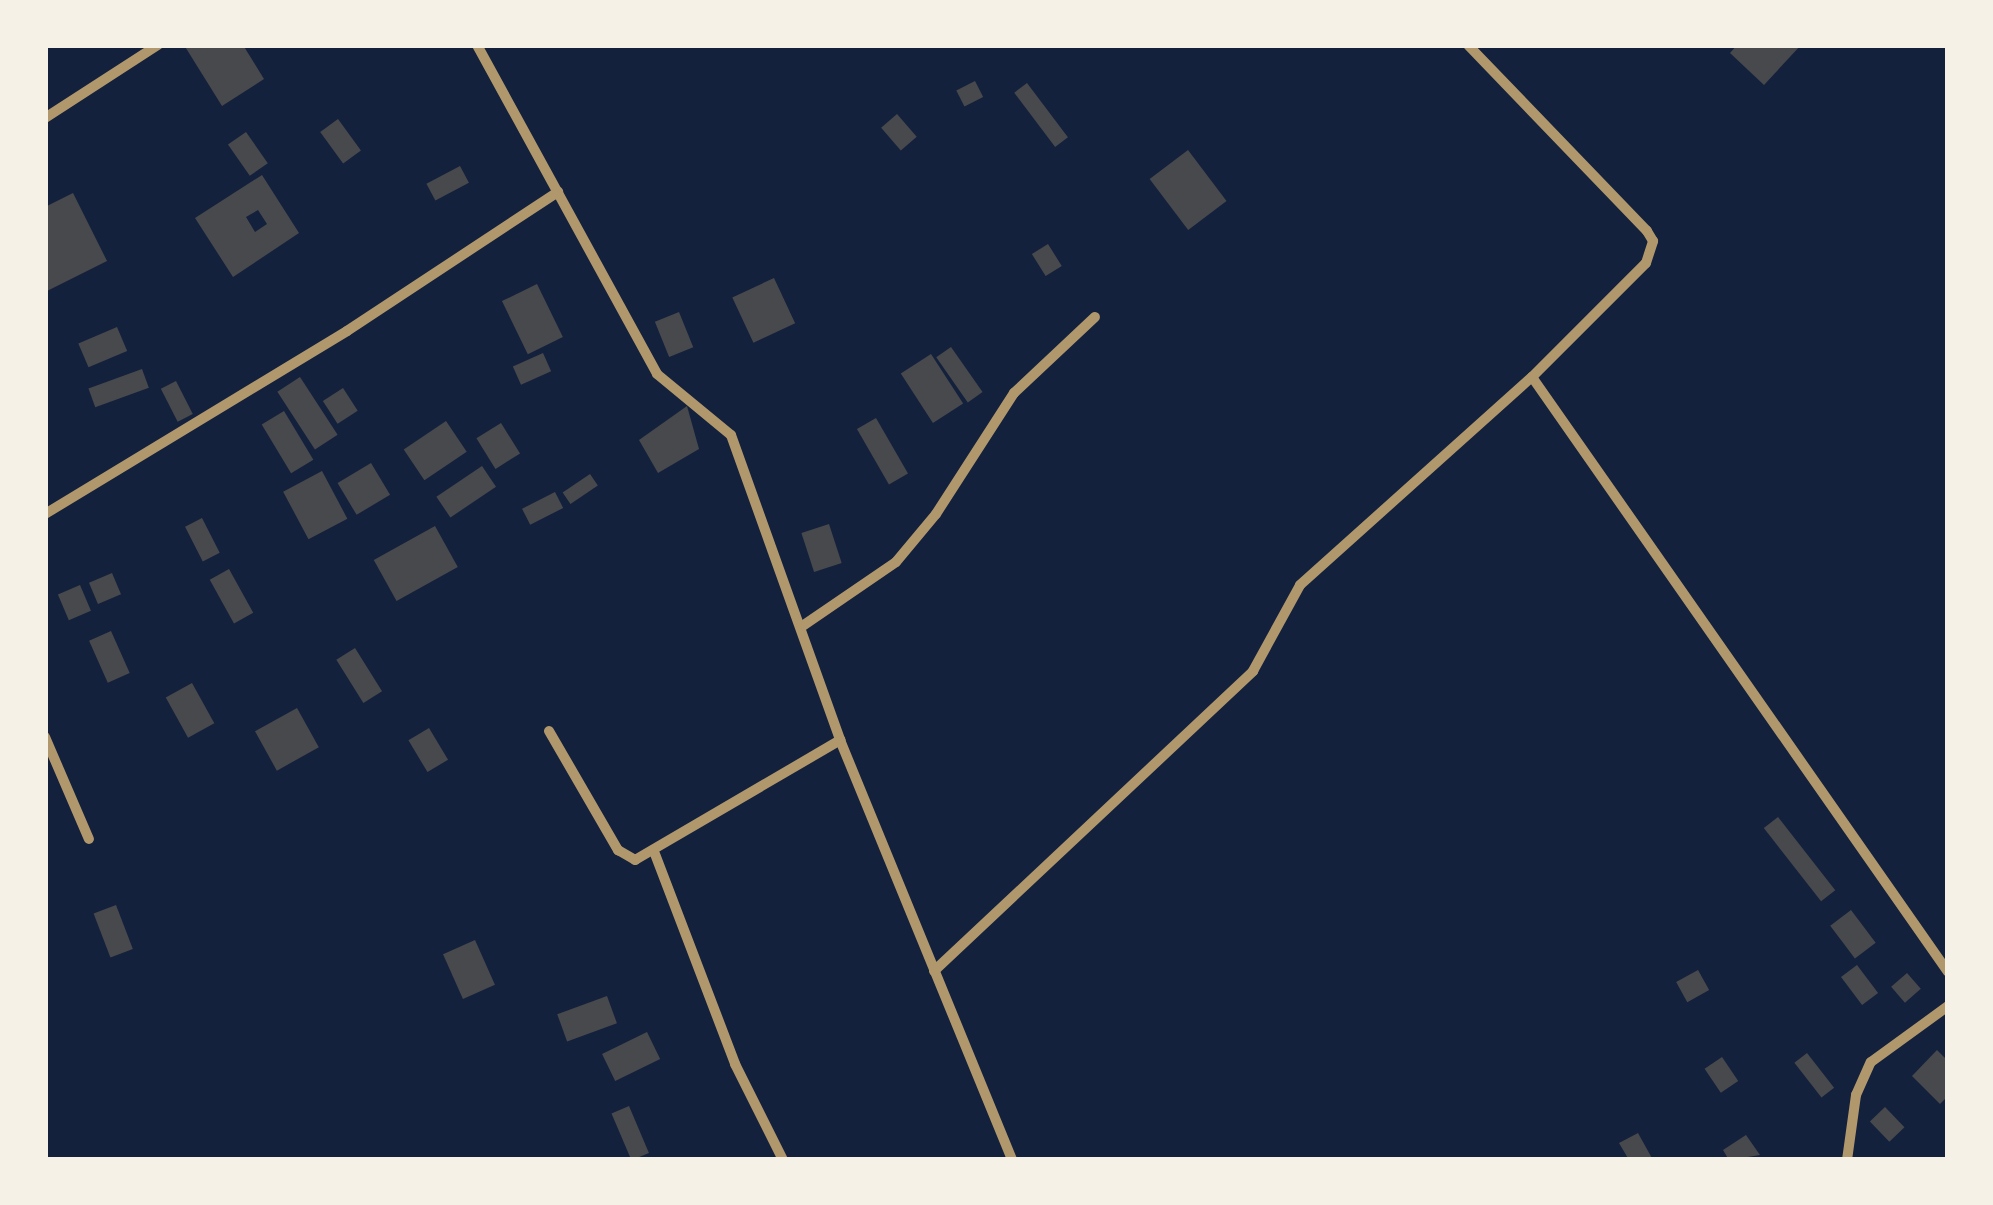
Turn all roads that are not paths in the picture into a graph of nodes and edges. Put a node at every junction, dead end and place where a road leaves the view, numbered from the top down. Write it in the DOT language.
graph roads {
  1 [pos="158,45"];
  2 [pos="477,45"];
  3 [pos="1468,45"];
  4 [pos="45,118"];
  5 [pos="558,192"];
  6 [pos="1094,317"];
  7 [pos="1532,377"];
  8 [pos="45,514"];
  9 [pos="801,627"];
  10 [pos="550,731"];
  11 [pos="45,737"];
  12 [pos="840,740"];
  13 [pos="89,839"];
  14 [pos="655,854"];
  15 [pos="934,972"];
  16 [pos="1948,972"];
  17 [pos="1948,1006"];
  18 [pos="783,1160"];
  19 [pos="1012,1160"];
  20 [pos="1847,1160"];
  1 -- 4 [label="street"];
  2 -- 5 [label="street"];
  3 -- 7 [label="street"];
  5 -- 8 [label="street"];
  5 -- 9 [label="street"];
  6 -- 9 [label="street"];
  7 -- 15 [label="street"];
  7 -- 16 [label="street"];
  9 -- 12 [label="street"];
  10 -- 14 [label="street"];
  11 -- 13 [label="street"];
  12 -- 14 [label="street"];
  12 -- 15 [label="street"];
  14 -- 18 [label="street"];
  15 -- 19 [label="street"];
  17 -- 20 [label="street"];
}
